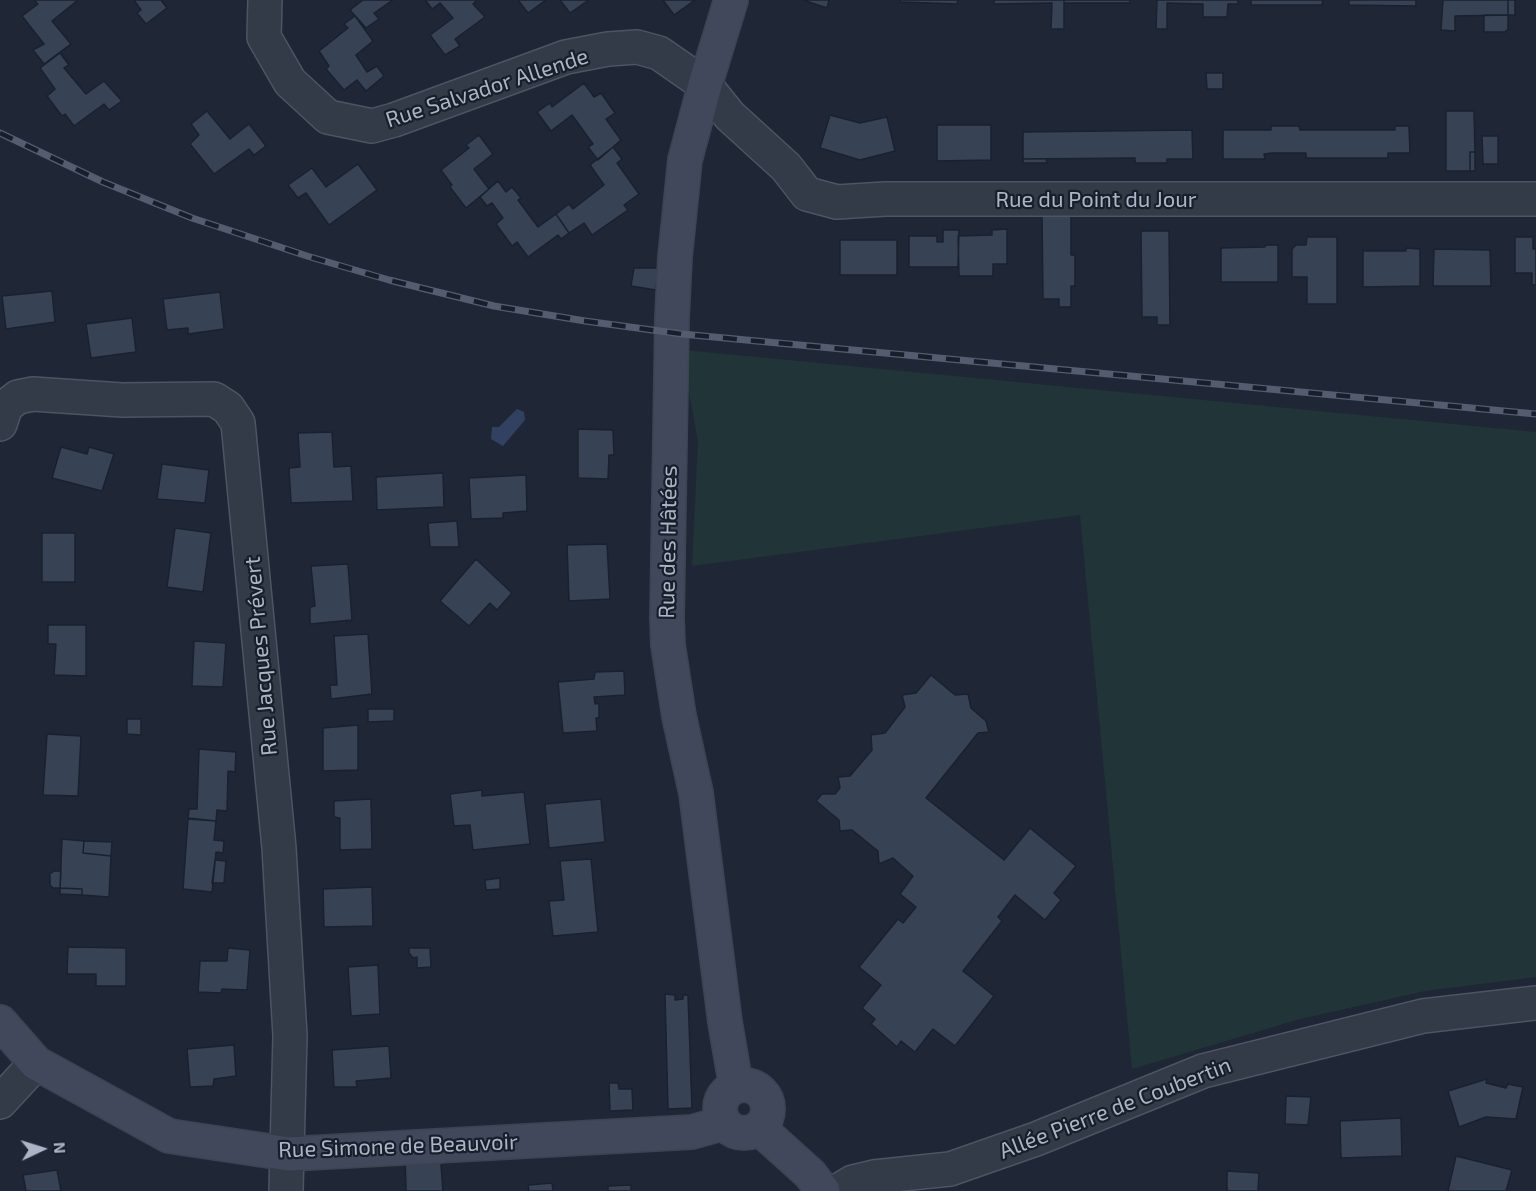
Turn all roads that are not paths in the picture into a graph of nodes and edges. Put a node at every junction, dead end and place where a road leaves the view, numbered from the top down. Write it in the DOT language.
graph roads {
  1 [pos="265,0"];
  2 [pos="731,0"];
  3 [pos="705,85"];
  4 [pos="1536,199"];
  5 [pos="0,424"];
  6 [pos="1536,1003"];
  7 [pos="0,1022"];
  8 [pos="36,1063"];
  9 [pos="736,1086"];
  10 [pos="0,1102"];
  11 [pos="724,1123"];
  12 [pos="759,1128"];
  13 [pos="289,1154"];
  14 [pos="286,1191"];
  15 [pos="823,1191"];
  16 [pos="838,1191"];
  1 -- 3 [label="street, Rue Salvador Allende"];
  2 -- 3 [label="street, Rue des Hâtées"];
  3 -- 4 [label="street, Rue du Point du Jour"];
  3 -- 9 [label="street, Rue des Hâtées"];
  5 -- 13 [label="street, Rue Jacques Prévert"];
  6 -- 16 [label="street, Allée Pierre de Coubertin"];
  7 -- 8 [label="street, Rue Simone de Beauvoir"];
  8 -- 10 [label="street"];
  8 -- 13 [label="street, Rue Simone de Beauvoir"];
  9 -- 11 [label="street"];
  9 -- 12 [label="street"];
  11 -- 12 [label="street"];
  11 -- 13 [label="street, Rue Simone de Beauvoir"];
  12 -- 15 [label="street"];
  13 -- 14 [label="street, Rue Jacques Prévert"];
}
